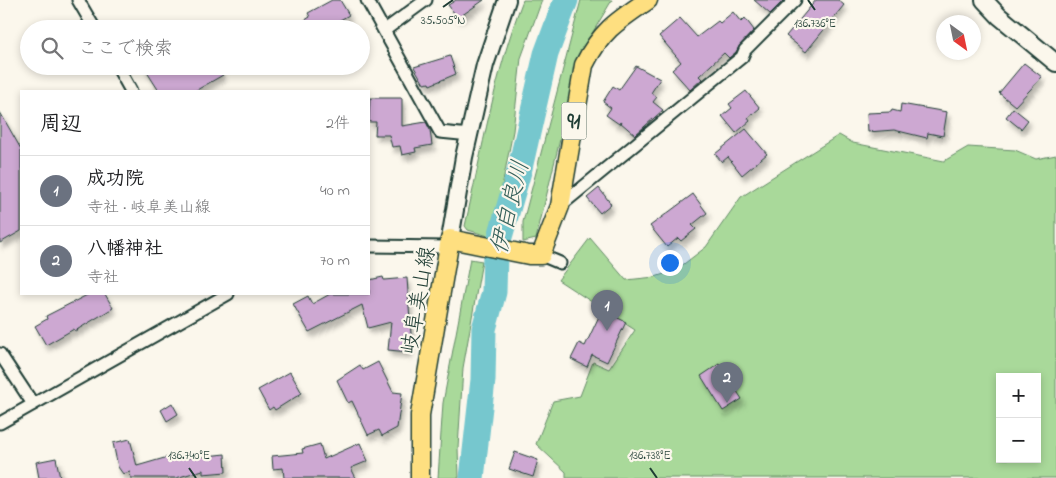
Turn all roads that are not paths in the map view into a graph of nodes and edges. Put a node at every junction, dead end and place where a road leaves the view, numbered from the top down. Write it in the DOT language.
graph roads {
  1 [pos="78,0"];
  2 [pos="367,0"];
  3 [pos="426,0"];
  4 [pos="507,0"];
  5 [pos="648,0"];
  6 [pos="795,0"];
  7 [pos="984,0"];
  8 [pos="90,20"];
  9 [pos="385,30"];
  10 [pos="1056,63"];
  11 [pos="122,75"];
  12 [pos="130,90"];
  13 [pos="470,135"];
  14 [pos="560,206"];
  15 [pos="454,242"];
  16 [pos="370,246"];
  17 [pos="535,255"];
  18 [pos="560,263"];
  19 [pos="226,295"];
  20 [pos="0,354"];
  21 [pos="33,404"];
  22 [pos="0,423"];
  23 [pos="420,478"];
  1 -- 8 [label="street"];
  2 -- 9 [label="street"];
  3 -- 9 [label="street"];
  4 -- 13 [label="street"];
  5 -- 14 [label="main road, 91"];
  6 -- 14 [label="street"];
  7 -- 10 [label="street"];
  9 -- 13 [label="street"];
  11 -- 12 [label="street"];
  13 -- 15 [label="street"];
  14 -- 17 [label="main road, 91"];
  15 -- 16 [label="street"];
  15 -- 17 [label="main road, 岐阜美山線"];
  15 -- 23 [label="main road, 岐阜美山線"];
  17 -- 18 [label="street"];
  19 -- 21 [label="street"];
  20 -- 21 [label="street"];
  21 -- 22 [label="street"];
}
